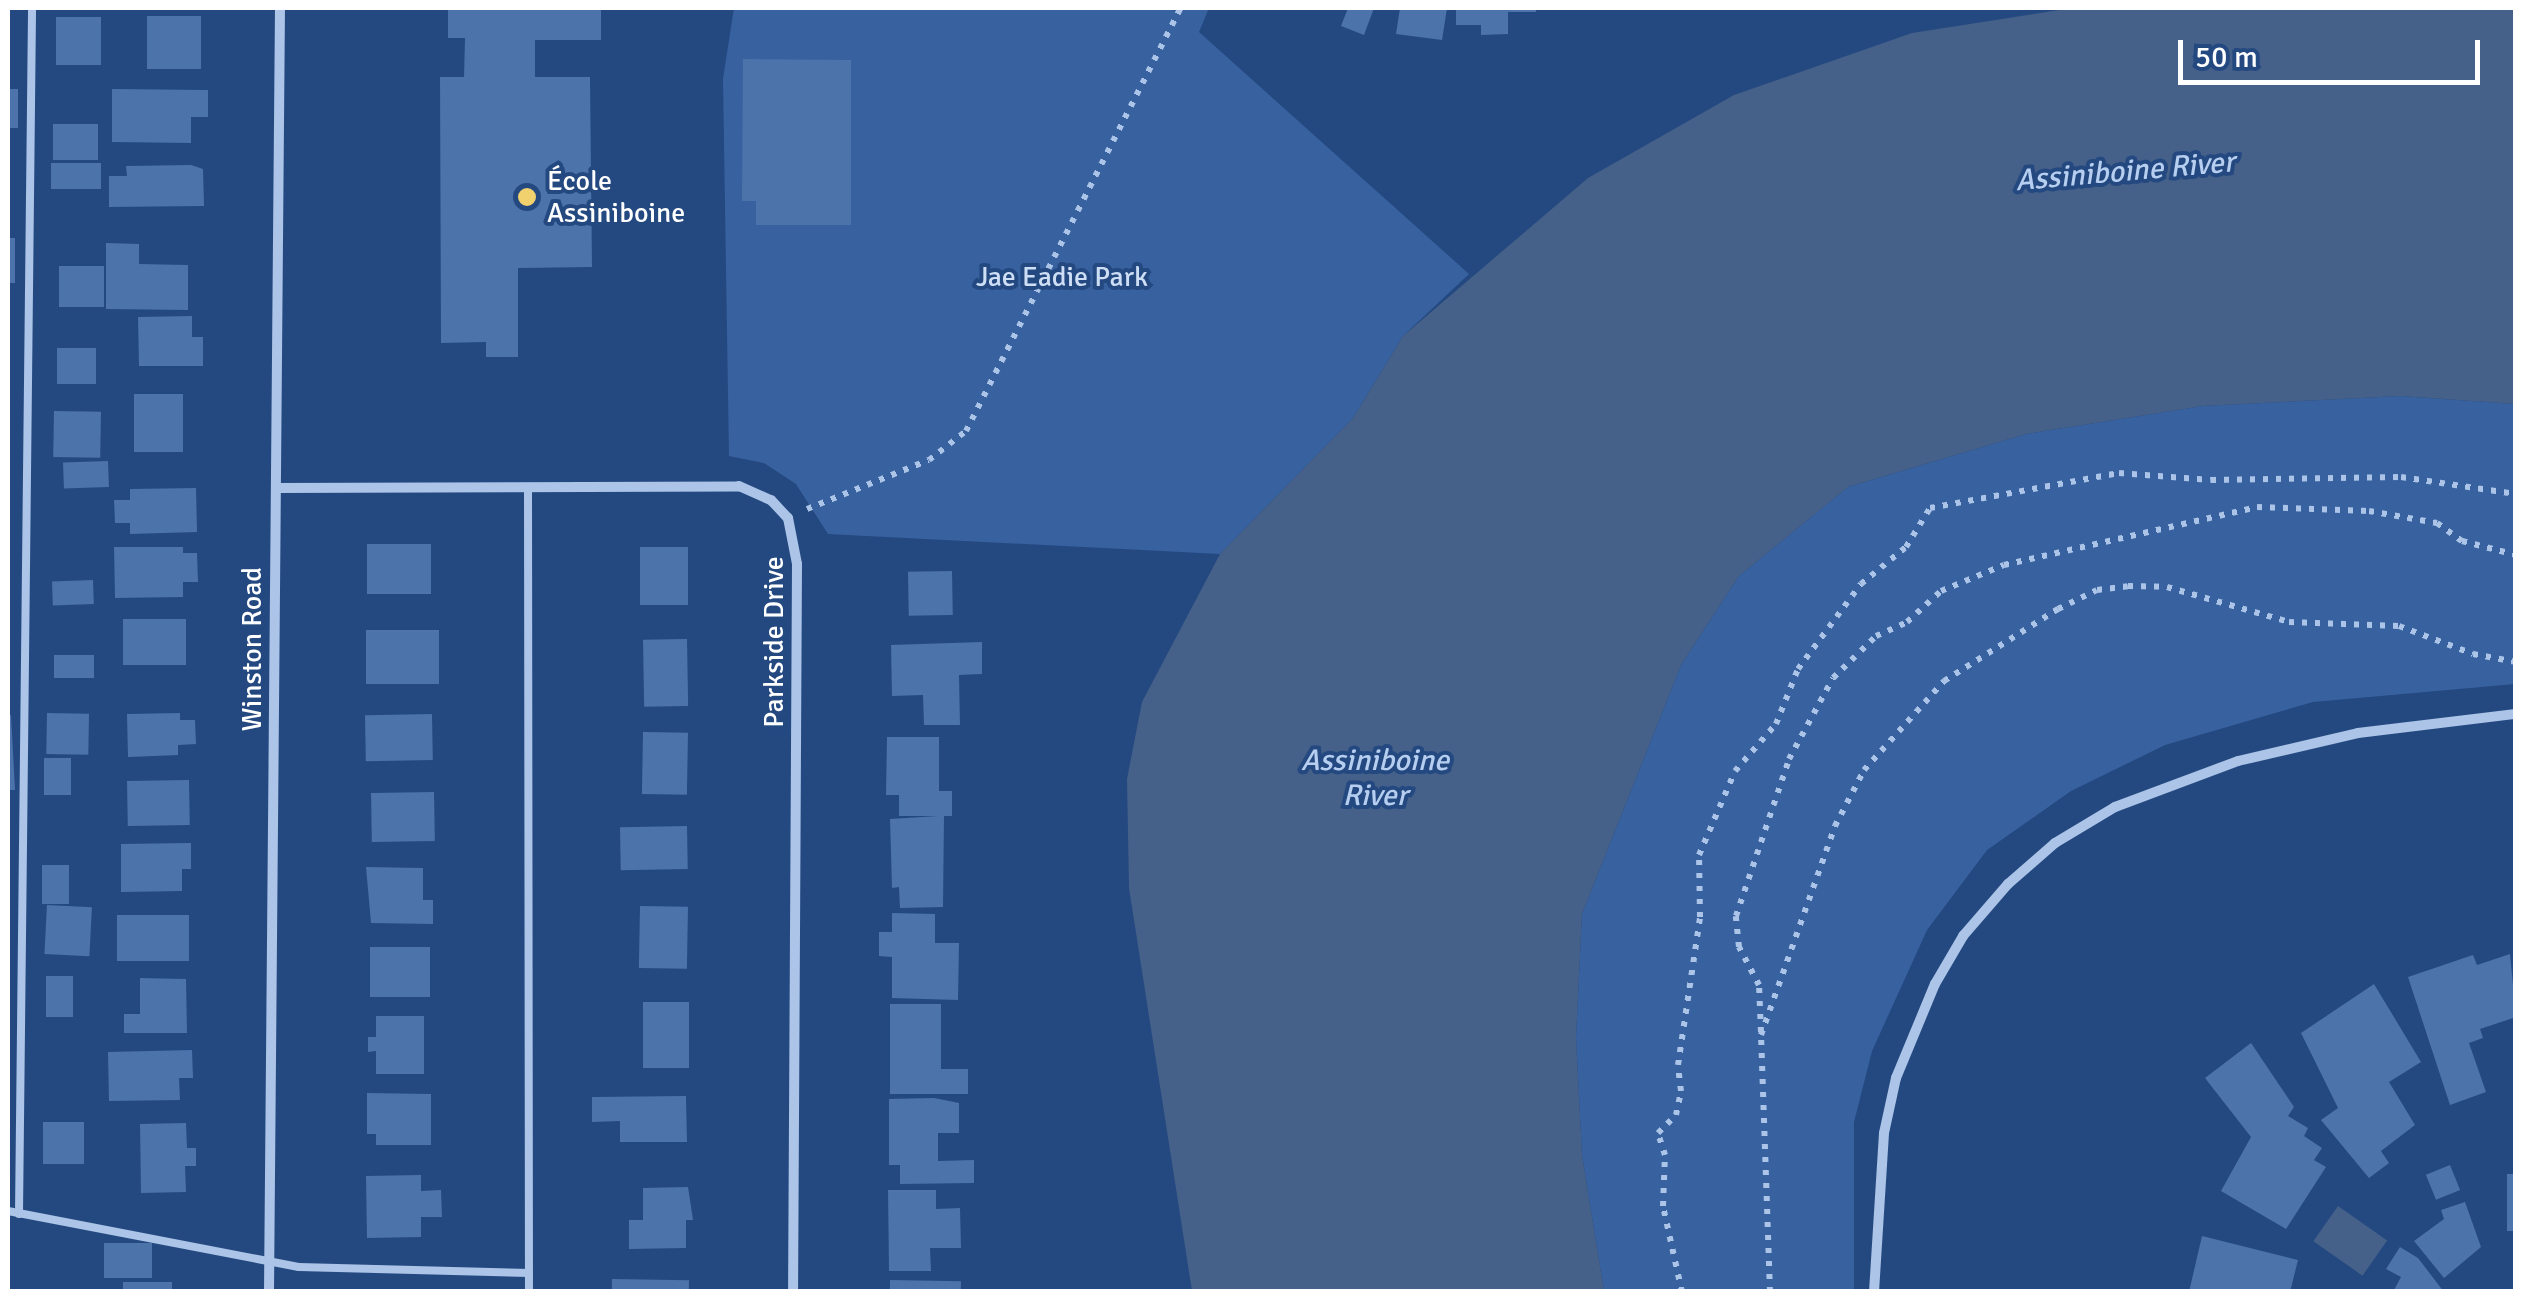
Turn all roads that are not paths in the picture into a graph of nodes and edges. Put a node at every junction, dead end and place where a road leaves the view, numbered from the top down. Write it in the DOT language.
graph roads {
  1 [pos="32,8"];
  2 [pos="280,8"];
  3 [pos="276,488"];
  4 [pos="528,488"];
  5 [pos="2516,714"];
  6 [pos="8,1211"];
  7 [pos="19,1214"];
  8 [pos="269,1260"];
  9 [pos="529,1273"];
  10 [pos="269,1292"];
  11 [pos="529,1292"];
  12 [pos="793,1292"];
  13 [pos="1874,1292"];
  1 -- 7 [label="lane"];
  2 -- 3 [label="street, Winston Road"];
  3 -- 4 [label="street, Parkside Drive"];
  3 -- 8 [label="street, Winston Road"];
  4 -- 9 [label="lane"];
  4 -- 12 [label="street, Parkside Drive"];
  5 -- 13 [label="street"];
  6 -- 7 [label="lane"];
  7 -- 8 [label="lane"];
  8 -- 9 [label="lane"];
  8 -- 10 [label="street, Winston Road"];
  9 -- 11 [label="lane"];
}
